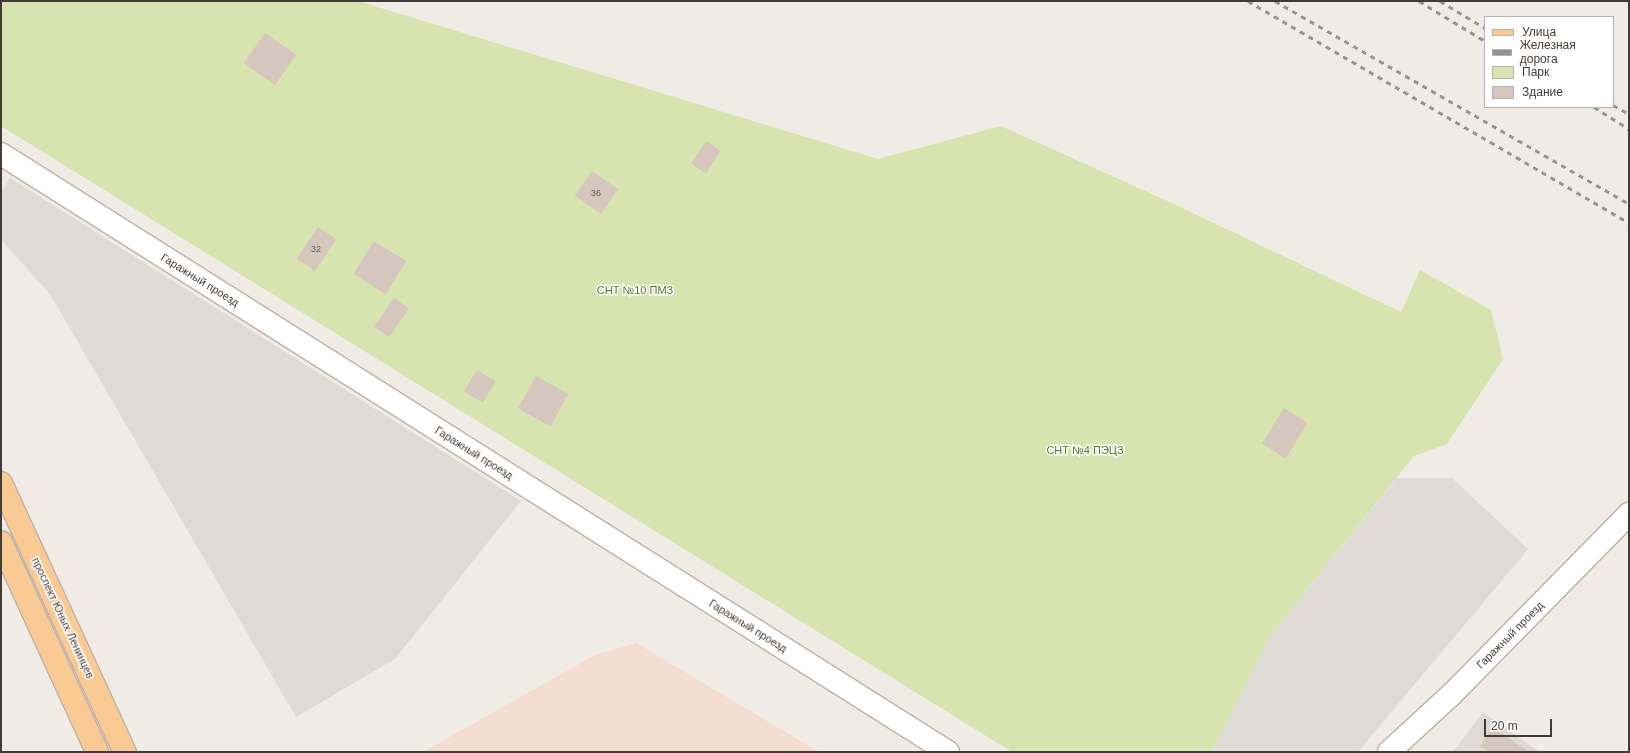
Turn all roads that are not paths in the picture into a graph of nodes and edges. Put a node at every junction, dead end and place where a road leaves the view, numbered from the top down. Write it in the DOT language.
graph roads {
  1 [pos="1,154"];
  2 [pos="1,483"];
  3 [pos="1629,514"];
  4 [pos="1,542"];
  5 [pos="97,752"];
  6 [pos="125,752"];
  7 [pos="948,752"];
  8 [pos="1389,752"];
  1 -- 7 [label="street, Гаражный проезд"];
  2 -- 6 [label="main road, проспект Юных Ленинцев"];
  3 -- 8 [label="street, Гаражный проезд"];
  4 -- 5 [label="main road"];
}
